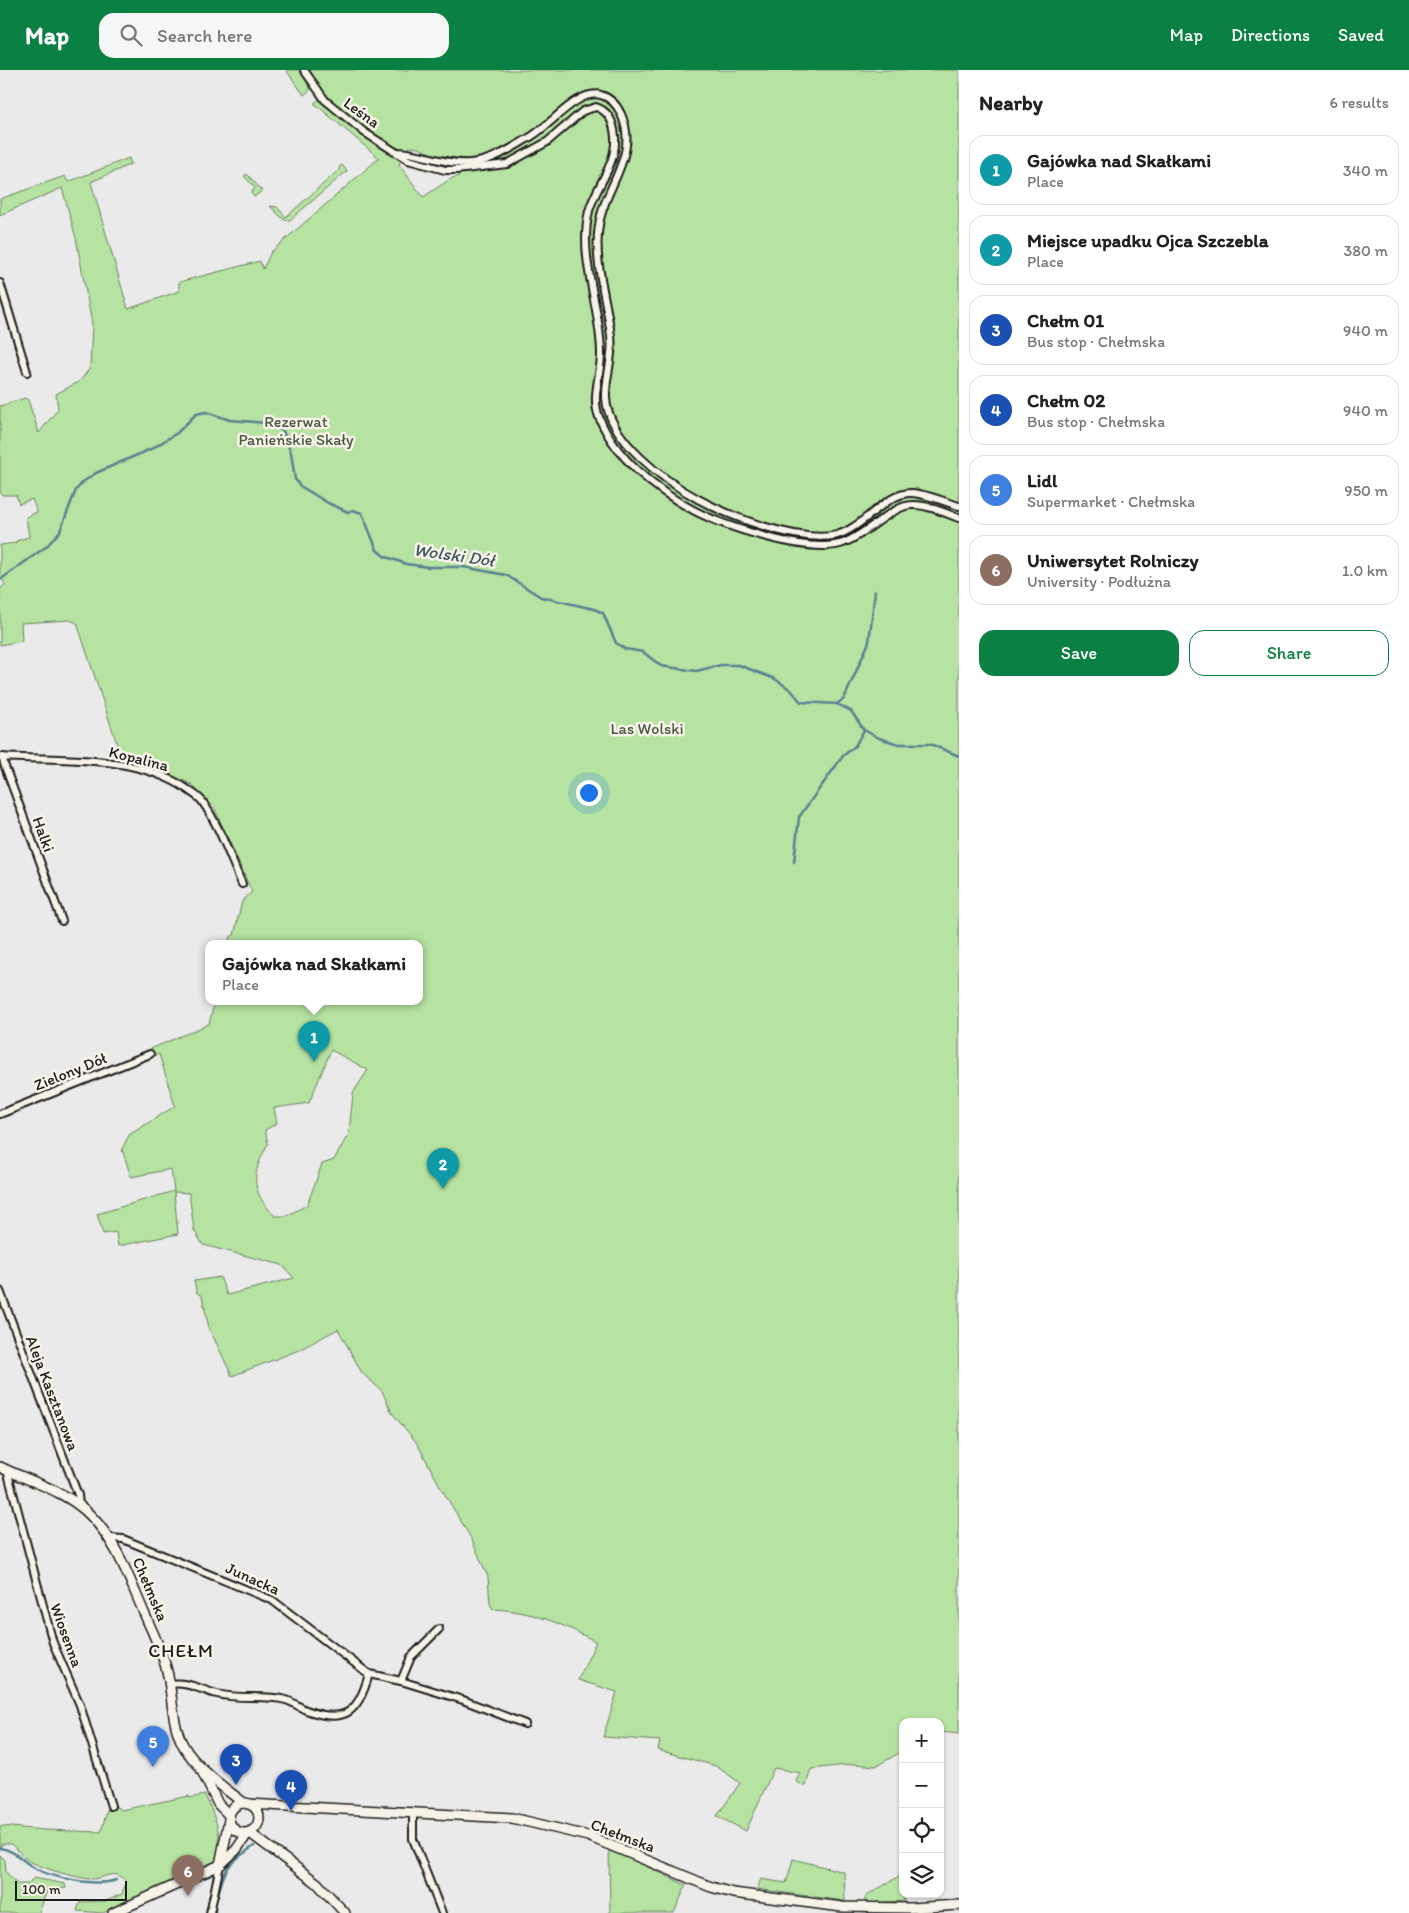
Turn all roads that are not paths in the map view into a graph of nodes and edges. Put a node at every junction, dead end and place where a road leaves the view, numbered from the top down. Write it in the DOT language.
graph roads {
  1 [pos="304,70"];
  2 [pos="614,151"];
  3 [pos="626,151"];
  4 [pos="398,152"];
  5 [pos="0,283"];
  6 [pos="27,372"];
  7 [pos="959,506"];
  8 [pos="959,518"];
  9 [pos="2,757"];
  10 [pos="242,884"];
  11 [pos="62,921"];
  12 [pos="150,1054"];
  13 [pos="0,1114"];
  14 [pos="0,1290"];
  15 [pos="3,1468"];
  16 [pos="79,1506"];
  17 [pos="110,1538"];
  18 [pos="439,1629"];
  19 [pos="369,1674"];
  20 [pos="401,1681"];
  21 [pos="170,1684"];
  22 [pos="524,1724"];
  23 [pos="199,1764"];
  24 [pos="246,1803"];
  25 [pos="271,1803"];
  26 [pos="111,1806"];
  27 [pos="413,1812"];
  28 [pos="228,1817"];
  29 [pos="254,1828"];
  30 [pos="220,1865"];
  31 [pos="959,1904"];
  32 [pos="113,1913"];
  33 [pos="210,1913"];
  34 [pos="345,1913"];
  35 [pos="442,1913"];
  1 -- 4 [label="street, Leśna"];
  2 -- 3 [label="street"];
  2 -- 4 [label="street, Leśna"];
  2 -- 8 [label="street"];
  3 -- 4 [label="street"];
  3 -- 7 [label="street"];
  5 -- 6 [label="street"];
  9 -- 10 [label="street, Kopalina"];
  9 -- 11 [label="street, Halki"];
  12 -- 13 [label="street, Zielony Dół"];
  14 -- 16 [label="street, Aleja Kasztanowa"];
  15 -- 16 [label="street"];
  15 -- 26 [label="street, Wiosenna"];
  16 -- 17 [label="street"];
  17 -- 19 [label="street, Junacka"];
  17 -- 21 [label="street, Chełmska"];
  18 -- 20 [label="street"];
  19 -- 20 [label="street, Junacka"];
  19 -- 21 [label="street"];
  20 -- 22 [label="street, Junacka"];
  21 -- 23 [label="street, Chełmska"];
  23 -- 24 [label="street, Chełmska"];
  23 -- 28 [label="street, Chełmska"];
  24 -- 25 [label="street, Chełmska"];
  24 -- 28 [label="street"];
  24 -- 29 [label="street"];
  25 -- 27 [label="street, Chełmska"];
  25 -- 29 [label="street"];
  27 -- 31 [label="street, Chełmska"];
  27 -- 35 [label="street"];
  28 -- 29 [label="street"];
  28 -- 30 [label="street"];
  29 -- 30 [label="street"];
  29 -- 34 [label="street"];
  30 -- 32 [label="street"];
  30 -- 33 [label="street"];
}
